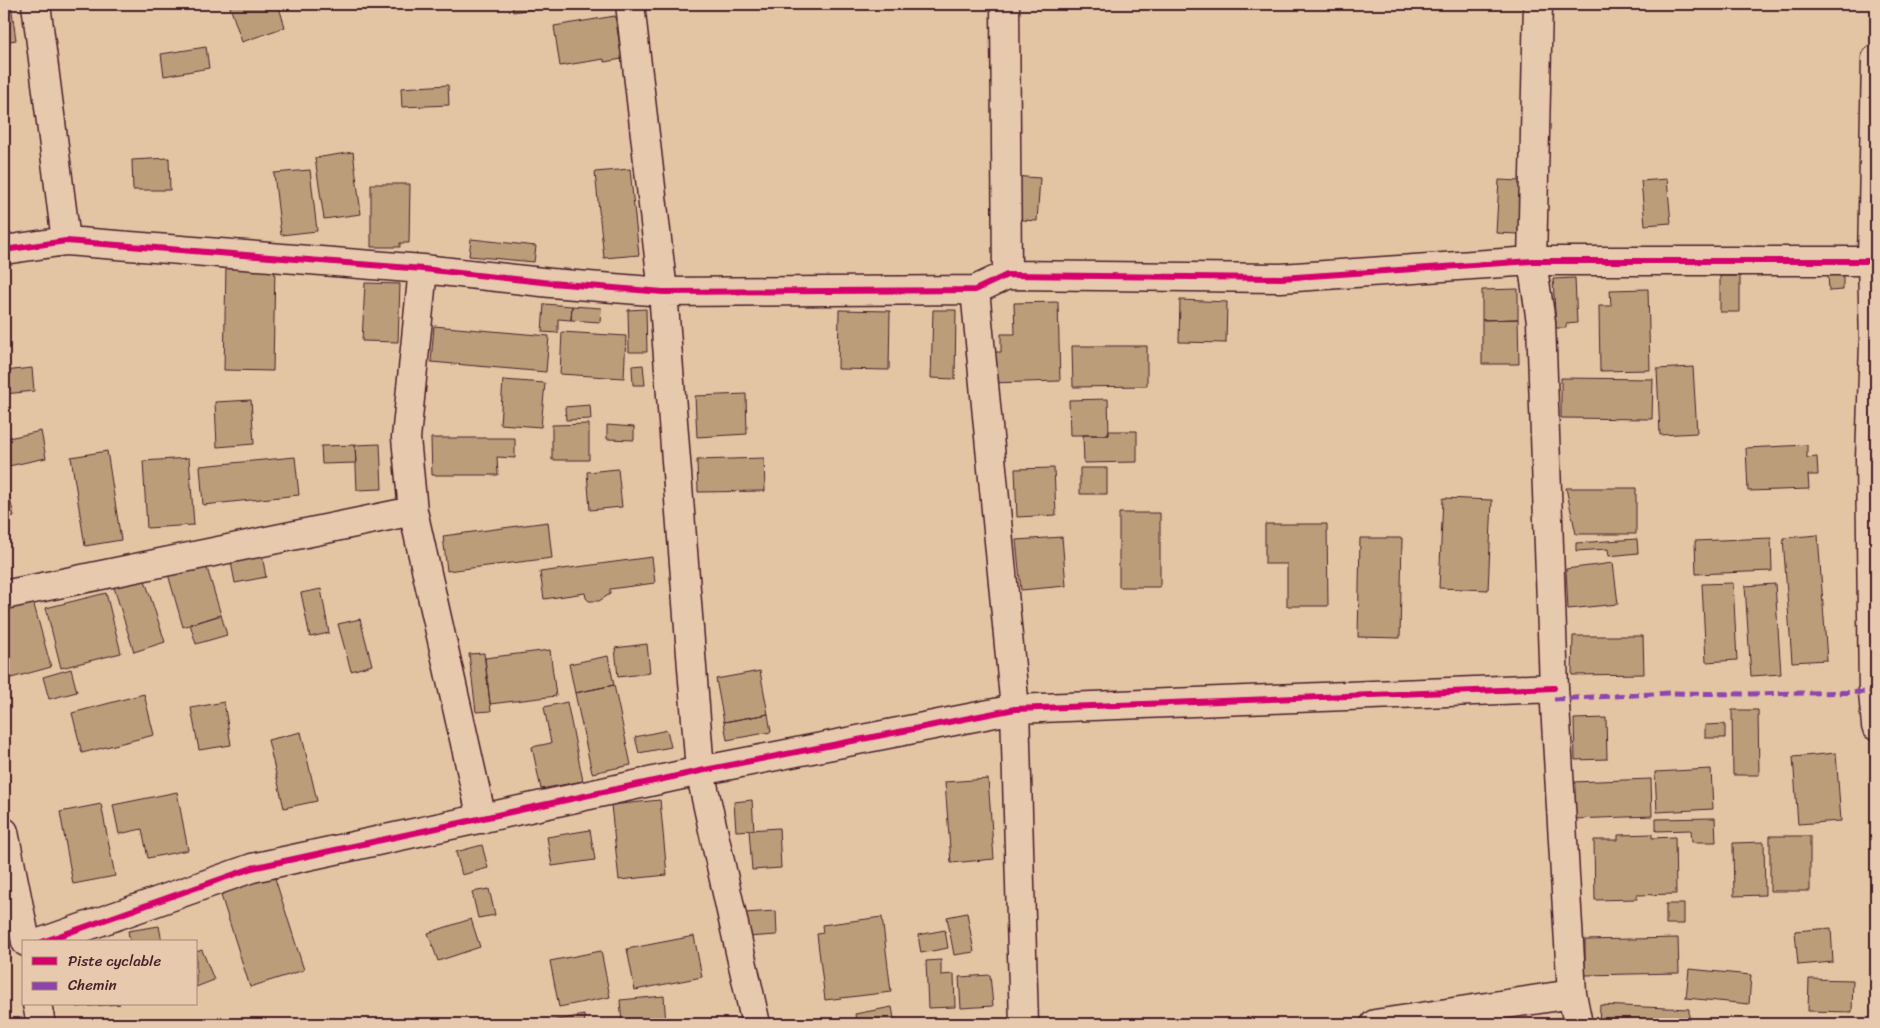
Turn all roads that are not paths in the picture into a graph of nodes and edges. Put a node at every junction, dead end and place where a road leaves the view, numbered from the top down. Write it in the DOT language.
graph roads {
  1 [pos="36,4"];
  2 [pos="630,4"];
  3 [pos="1005,4"];
  4 [pos="1538,4"];
  5 [pos="1876,59"];
  6 [pos="66,241"];
  7 [pos="4,250"];
  8 [pos="1874,260"];
  9 [pos="1532,262"];
  10 [pos="423,269"];
  11 [pos="1007,275"];
  12 [pos="975,290"];
  13 [pos="663,292"];
  14 [pos="413,511"];
  15 [pos="4,595"];
  16 [pos="1554,688"];
  17 [pos="1015,709"];
  18 [pos="1876,726"];
  19 [pos="700,771"];
  20 [pos="482,819"];
  21 [pos="4,832"];
  22 [pos="26,940"];
  23 [pos="48,940"];
  24 [pos="1572,994"];
  25 [pos="37,1006"];
  26 [pos="41,1024"];
  27 [pos="756,1024"];
  28 [pos="1024,1024"];
  29 [pos="1375,1024"];
  30 [pos="1578,1024"];
  1 -- 6 [label="street"];
  2 -- 13 [label="street"];
  3 -- 11 [label="street"];
  4 -- 9 [label="street"];
  5 -- 8 [label="street"];
  6 -- 7 [label="street"];
  6 -- 10 [label="street"];
  8 -- 9 [label="street"];
  8 -- 18 [label="street"];
  9 -- 11 [label="street"];
  9 -- 16 [label="street"];
  10 -- 13 [label="street"];
  10 -- 14 [label="street"];
  11 -- 12 [label="street"];
  12 -- 13 [label="street"];
  12 -- 17 [label="street"];
  13 -- 19 [label="street"];
  14 -- 15 [label="street"];
  14 -- 20 [label="street"];
  16 -- 17 [label="street"];
  16 -- 24 [label="street"];
  17 -- 19 [label="street"];
  17 -- 28 [label="street"];
  19 -- 20 [label="street"];
  19 -- 27 [label="street"];
  20 -- 23 [label="street"];
  21 -- 22 [label="street"];
  24 -- 29 [label="street"];
  24 -- 30 [label="street"];
  25 -- 26 [label="street"];
}
